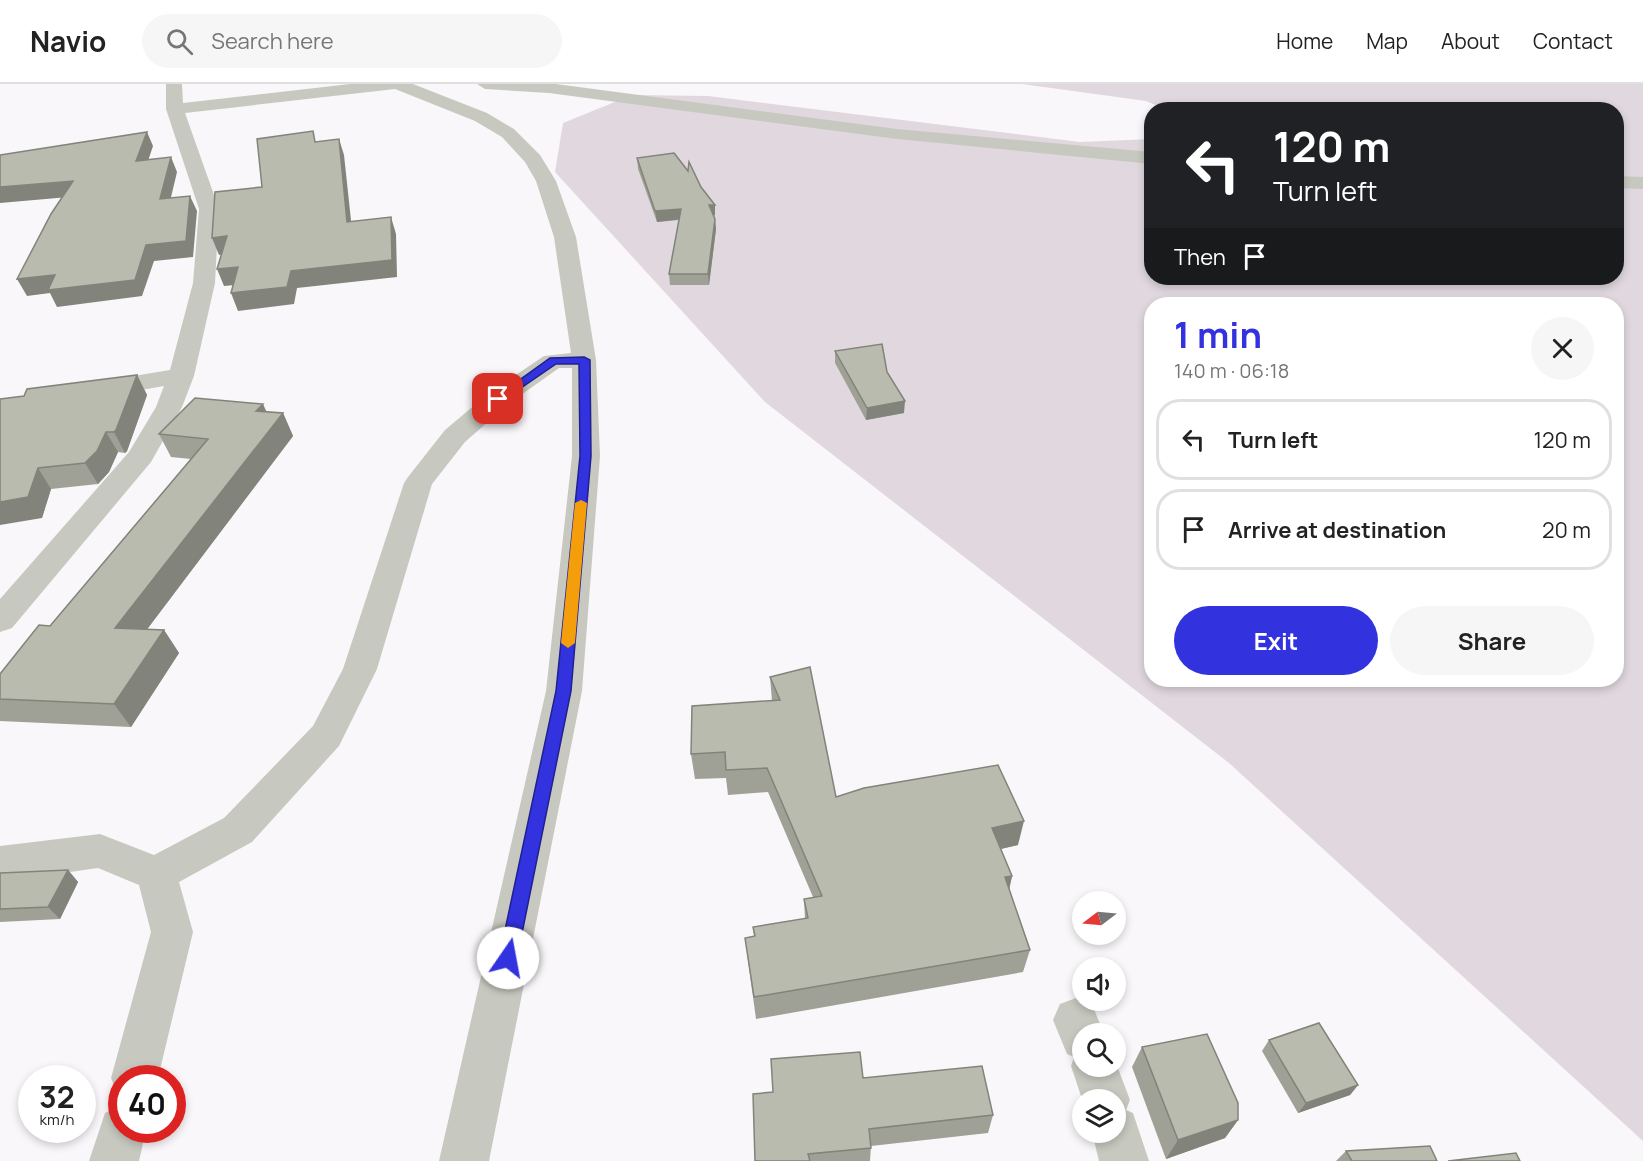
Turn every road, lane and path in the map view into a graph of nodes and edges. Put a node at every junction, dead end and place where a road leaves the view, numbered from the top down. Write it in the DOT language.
graph roads {
  1 [pos="174,84"];
  2 [pos="396,84"];
  3 [pos="485,84"];
  4 [pos="175,109"];
  5 [pos="1144,157"];
  6 [pos="1624,182"];
  7 [pos="1643,183"];
  8 [pos="584,360"];
  9 [pos="181,376"];
  10 [pos="68,395"];
  11 [pos="0,620"];
  12 [pos="0,864"];
  13 [pos="156,874"];
  14 [pos="138,1065"];
  15 [pos="119,1143"];
  16 [pos="1119,1143"];
  17 [pos="114,1161"];
  18 [pos="464,1161"];
  19 [pos="1124,1161"];
  1 -- 4 [label="street"];
  2 -- 4 [label="street"];
  2 -- 8 [label="street"];
  3 -- 5 [label="street"];
  4 -- 9 [label="street"];
  6 -- 7 [label="street"];
  8 -- 13 [label="street"];
  8 -- 18 [label="street"];
  9 -- 10 [label="street"];
  9 -- 11 [label="street"];
  12 -- 13 [label="street"];
  13 -- 14 [label="street"];
  15 -- 17 [label="street"];
  16 -- 19 [label="street"];
}
